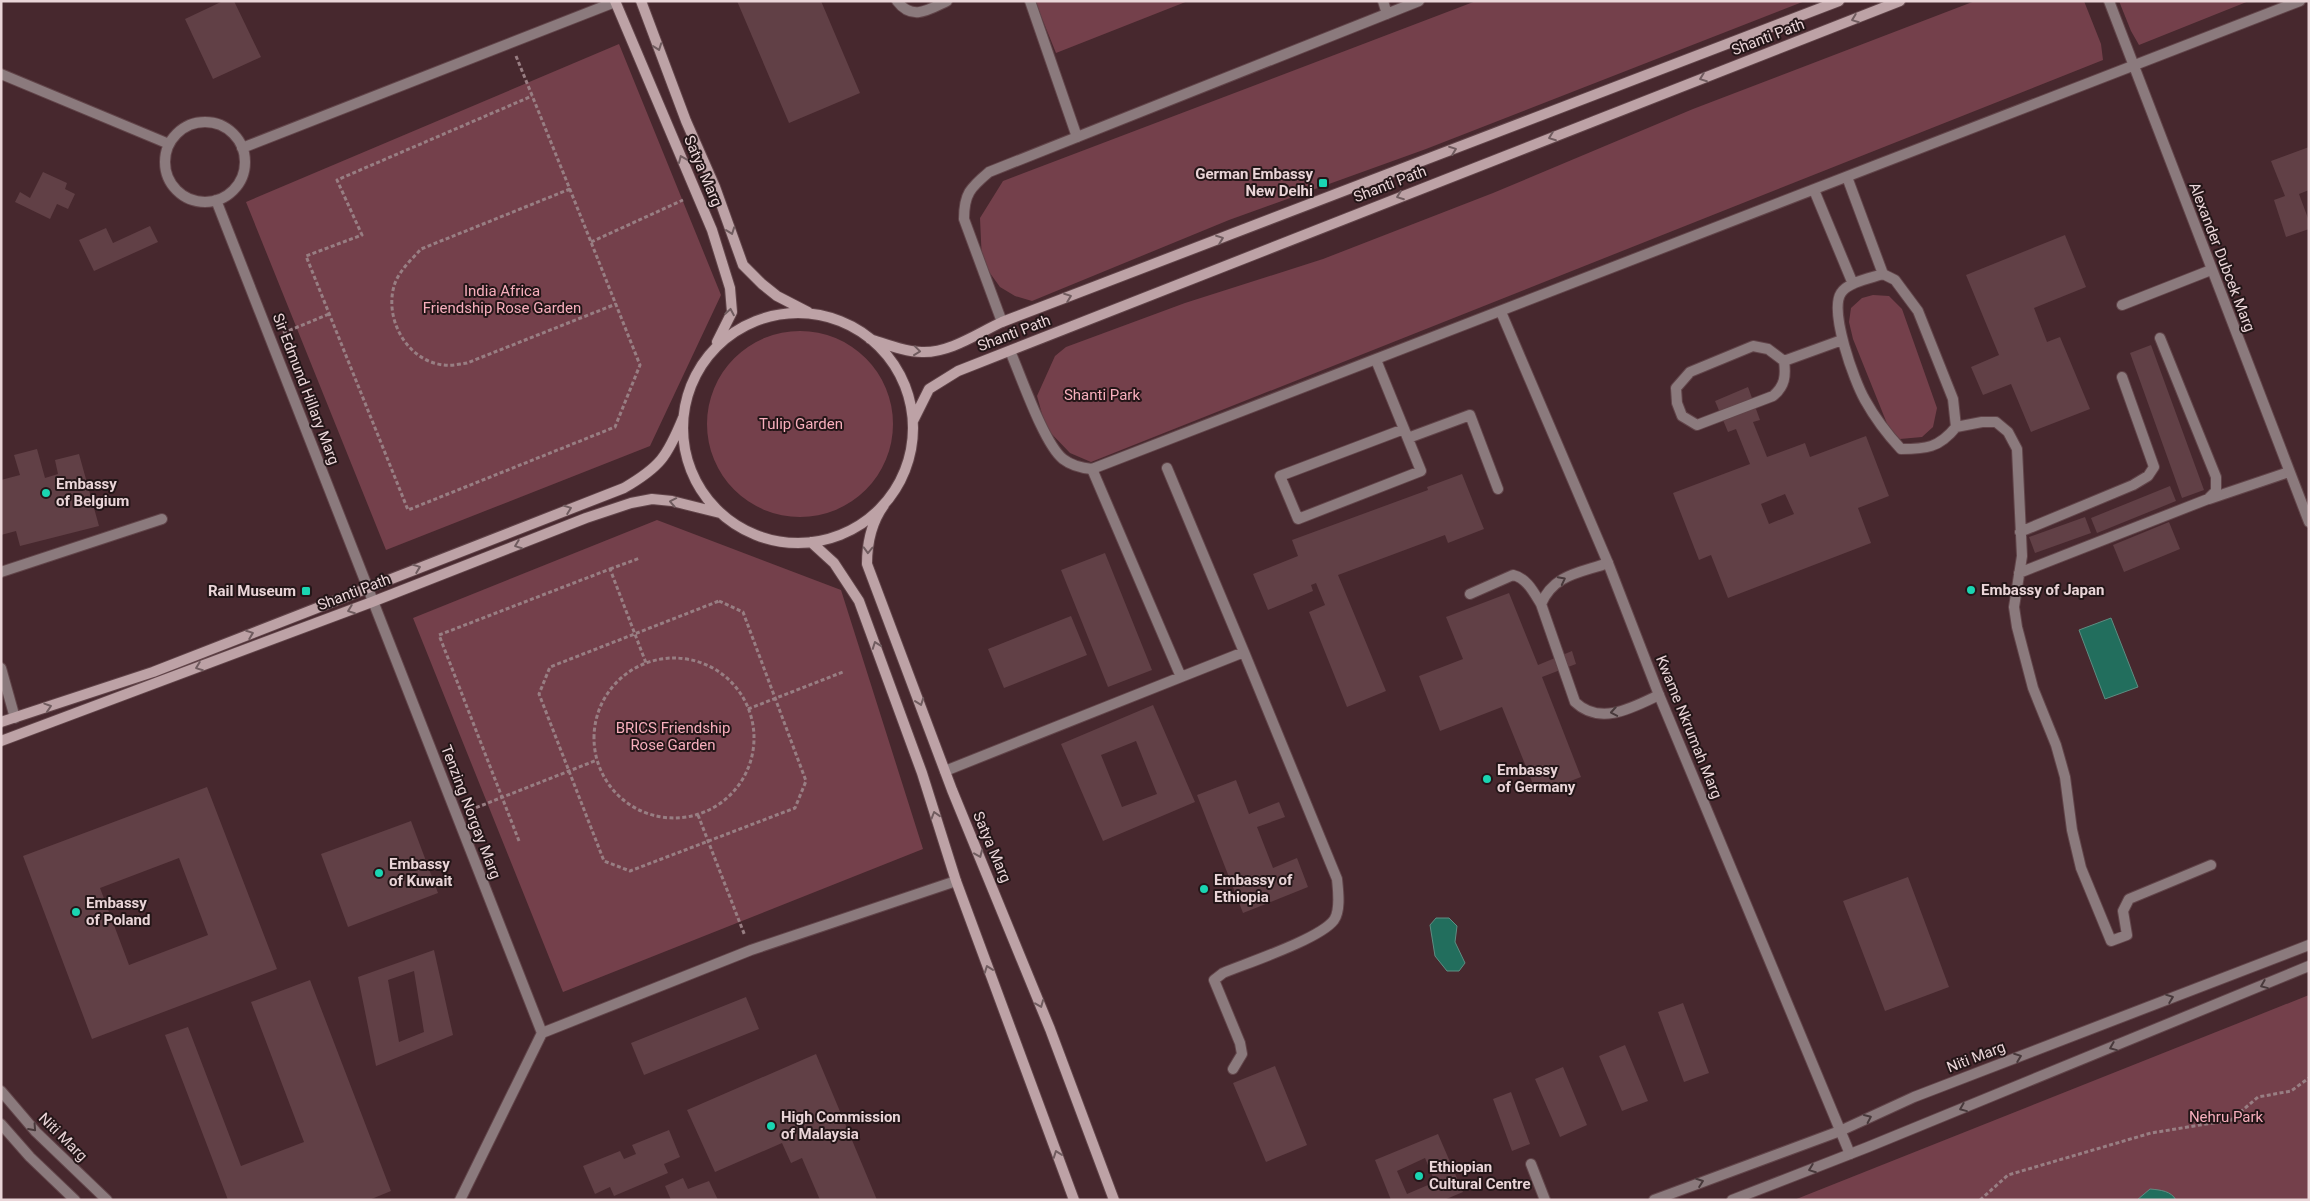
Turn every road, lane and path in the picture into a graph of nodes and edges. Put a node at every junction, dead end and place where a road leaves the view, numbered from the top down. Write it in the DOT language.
graph roads {
  1 [pos="641,1"];
  2 [pos="897,1"];
  3 [pos="947,1"];
  4 [pos="1030,1"];
  5 [pos="1383,1"];
  6 [pos="1419,1"];
  7 [pos="1839,1"];
  8 [pos="1900,1"];
  9 [pos="2109,1"];
  10 [pos="2300,1"];
  11 [pos="615,2"];
  12 [pos="1388,14"];
  13 [pos="511,44"];
  14 [pos="2133,66"];
  15 [pos="1,74"];
  16 [pos="532,96"];
  17 [pos="1077,137"];
  18 [pos="169,144"];
  19 [pos="242,148"];
  20 [pos="1848,177"];
  21 [pos="570,189"];
  22 [pos="1814,190"];
  23 [pos="697,193"];
  24 [pos="216,200"];
  25 [pos="591,242"];
  26 [pos="2211,270"];
  27 [pos="1883,274"];
  28 [pos="1853,284"];
  29 [pos="616,304"];
  30 [pos="2122,305"];
  31 [pos="1501,312"];
  32 [pos="329,314"];
  33 [pos="812,314"];
  34 [pos="1002,322"];
  35 [pos="271,338"];
  36 [pos="2160,338"];
  37 [pos="870,339"];
  38 [pos="1842,340"];
  39 [pos="1010,351"];
  40 [pos="708,355"];
  41 [pos="1376,360"];
  42 [pos="1784,361"];
  43 [pos="2122,377"];
  44 [pos="683,418"];
  45 [pos="913,421"];
  46 [pos="1956,427"];
  47 [pos="1406,433"];
  48 [pos="1168,468"];
  49 [pos="1092,469"];
  50 [pos="2289,472"];
  51 [pos="1498,489"];
  52 [pos="2208,499"];
  53 [pos="884,505"];
  54 [pos="720,513"];
  55 [pos="162,519"];
  56 [pos="2309,522"];
  57 [pos="2020,532"];
  58 [pos="811,542"];
  59 [pos="640,558"];
  60 [pos="1608,563"];
  61 [pos="610,569"];
  62 [pos="1,572"];
  63 [pos="2018,573"];
  64 [pos="367,588"];
  65 [pos="1470,594"];
  66 [pos="372,602"];
  67 [pos="1541,604"];
  68 [pos="634,634"];
  69 [pos="1244,652"];
  70 [pos="646,663"];
  71 [pos="1,668"];
  72 [pos="843,672"];
  73 [pos="1181,677"];
  74 [pos="1659,695"];
  75 [pos="775,698"];
  76 [pos="748,708"];
  77 [pos="15,718"];
  78 [pos="1,722"];
  79 [pos="1,741"];
  80 [pos="597,760"];
  81 [pos="569,771"];
  82 [pos="945,771"];
  83 [pos="502,797"];
  84 [pos="456,815"];
  85 [pos="698,815"];
  86 [pos="519,841"];
  87 [pos="708,842"];
  88 [pos="2211,865"];
  89 [pos="956,881"];
  90 [pos="2309,945"];
  91 [pos="751,950"];
  92 [pos="2309,966"];
  93 [pos="542,1034"];
  94 [pos="1233,1068"];
  95 [pos="2309,1078"];
  96 [pos="1,1091"];
  97 [pos="1,1124"];
  98 [pos="1840,1130"];
  99 [pos="1850,1154"];
  100 [pos="1531,1164"];
  101 [pos="75,1200"];
  102 [pos="107,1200"];
  103 [pos="460,1200"];
  104 [pos="1074,1200"];
  105 [pos="1114,1200"];
  106 [pos="1545,1200"];
  107 [pos="1654,1200"];
  108 [pos="1732,1200"];
  109 [pos="1980,1200"];
  1 -- 33 [label="main road, Satya Marg, one-way"];
  2 -- 3 [label="street"];
  4 -- 17 [label="street"];
  5 -- 12 [label="street"];
  6 -- 12 [label="street"];
  34 -- 7 [label="main road, Shanti Path, one-way"];
  8 -- 39 [label="main road, Shanti Path, one-way"];
  9 -- 14 [label="street, Alexander Dubcek Marg"];
  10 -- 14 [label="street"];
  11 -- 13 [label="street"];
  23 -- 11 [label="main road, Satya Marg, one-way"];
  12 -- 17 [label="street"];
  13 -- 16 [label="path"];
  13 -- 19 [label="street"];
  14 -- 20 [label="street"];
  14 -- 26 [label="street, Alexander Dubcek Marg"];
  15 -- 18 [label="street"];
  16 -- 21 [label="path"];
  16 -- 32 [label="path"];
  17 -- 34 [label="street"];
  18 -- 19 [label="street"];
  18 -- 24 [label="street"];
  19 -- 24 [label="street"];
  20 -- 22 [label="street"];
  20 -- 27 [label="street"];
  21 -- 25 [label="path"];
  21 -- 29 [label="path"];
  22 -- 28 [label="street"];
  22 -- 31 [label="street"];
  23 -- 25 [label="path"];
  40 -- 23 [label="main road, Satya Marg, one-way"];
  24 -- 35 [label="street, Sir Edmund Hillary Marg"];
  25 -- 29 [label="path"];
  26 -- 30 [label="street"];
  26 -- 50 [label="street, Alexander Dubcek Marg"];
  27 -- 28 [label="street"];
  27 -- 46 [label="street"];
  28 -- 38 [label="street"];
  29 -- 32 [label="path"];
  31 -- 41 [label="street"];
  31 -- 60 [label="street, Kwame Nkrumah Marg"];
  32 -- 35 [label="path"];
  33 -- 37 [label="main road"];
  33 -- 40 [label="main road"];
  37 -- 34 [label="main road, Shanti Path, one-way"];
  35 -- 64 [label="street, Sir Edmund Hillary Marg"];
  36 -- 52 [label="street"];
  37 -- 45 [label="main road"];
  38 -- 42 [label="street"];
  38 -- 46 [label="street"];
  39 -- 45 [label="main road, Shanti Path"];
  39 -- 49 [label="street"];
  40 -- 44 [label="main road"];
  41 -- 47 [label="street"];
  41 -- 49 [label="street"];
  42 -- 42 [label="street"];
  43 -- 57 [label="street"];
  44 -- 54 [label="main road"];
  64 -- 44 [label="main road, Shanti Path, one-way"];
  45 -- 53 [label="main road"];
  46 -- 57 [label="street"];
  47 -- 47 [label="street"];
  47 -- 51 [label="street"];
  48 -- 69 [label="street"];
  49 -- 73 [label="street"];
  50 -- 52 [label="street"];
  50 -- 56 [label="street, Alexander Dubcek Marg"];
  52 -- 63 [label="street"];
  53 -- 58 [label="main road"];
  53 -- 82 [label="main road, Satya Marg, one-way"];
  54 -- 58 [label="main road"];
  54 -- 66 [label="main road, Shanti Path, one-way"];
  55 -- 62 [label="street"];
  57 -- 63 [label="street"];
  89 -- 58 [label="main road, one-way"];
  59 -- 61 [label="path"];
  67 -- 60 [label="street, one-way"];
  60 -- 74 [label="street, Kwame Nkrumah Marg"];
  61 -- 68 [label="path"];
  61 -- 83 [label="path"];
  63 -- 88 [label="street"];
  64 -- 66 [label="street, Sir Edmund Hillary Marg"];
  77 -- 64 [label="main road, Shanti Path, one-way"];
  65 -- 67 [label="street"];
  66 -- 79 [label="main road, Shanti Path, one-way"];
  66 -- 84 [label="street, Tenzing Norgay Marg"];
  74 -- 67 [label="street, one-way"];
  68 -- 70 [label="path"];
  68 -- 75 [label="path"];
  68 -- 81 [label="path"];
  69 -- 73 [label="street"];
  69 -- 94 [label="street"];
  70 -- 76 [label="path"];
  70 -- 80 [label="path"];
  71 -- 77 [label="street"];
  72 -- 75 [label="path"];
  73 -- 82 [label="street"];
  74 -- 98 [label="street, Kwame Nkrumah Marg"];
  75 -- 76 [label="path"];
  75 -- 87 [label="path"];
  76 -- 85 [label="path"];
  77 -- 78 [label="main road, Shanti Path"];
  80 -- 81 [label="path"];
  80 -- 85 [label="path"];
  81 -- 83 [label="path"];
  81 -- 87 [label="path"];
  82 -- 105 [label="main road, Satya Marg, one-way"];
  83 -- 84 [label="path"];
  83 -- 86 [label="path"];
  84 -- 93 [label="street, Tenzing Norgay Marg"];
  85 -- 87 [label="path"];
  87 -- 91 [label="path"];
  89 -- 91 [label="street"];
  104 -- 89 [label="main road, one-way"];
  98 -- 90 [label="street, Niti Marg, one-way"];
  91 -- 93 [label="street"];
  92 -- 99 [label="street, one-way"];
  93 -- 103 [label="street"];
  95 -- 109 [label="path"];
  96 -- 102 [label="street, Niti Marg, one-way"];
  97 -- 101 [label="street"];
  98 -- 99 [label="street, Kwame Nkrumah Marg"];
  107 -- 98 [label="street, Niti Marg, one-way"];
  99 -- 108 [label="street, one-way"];
  100 -- 106 [label="street"];
}
